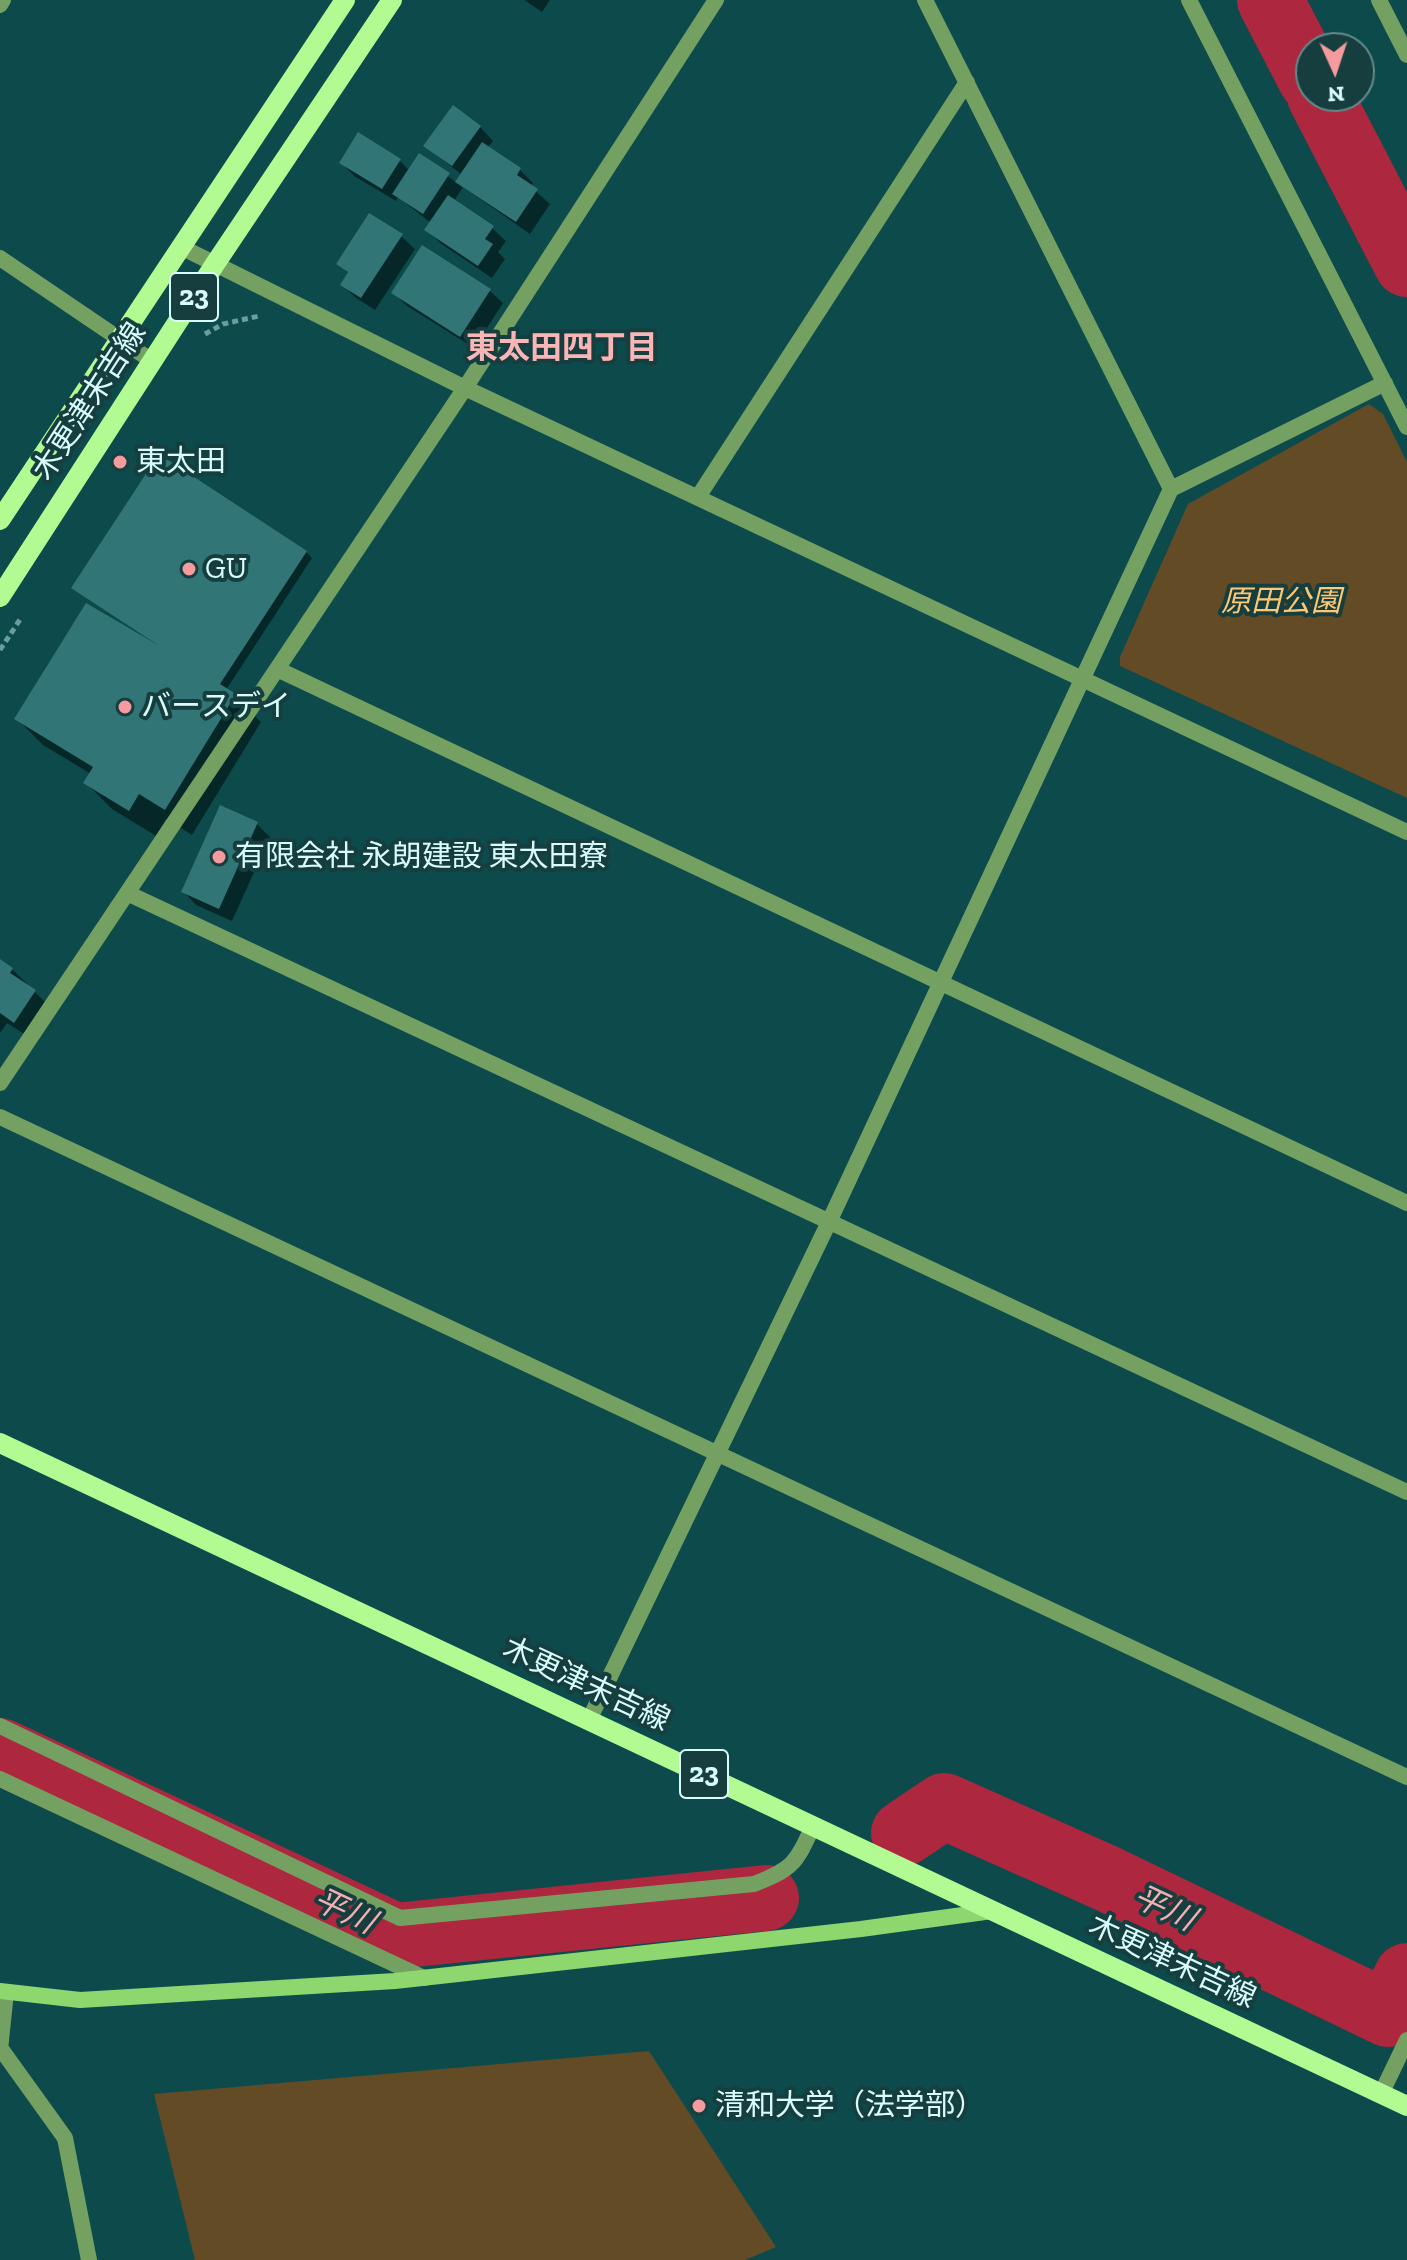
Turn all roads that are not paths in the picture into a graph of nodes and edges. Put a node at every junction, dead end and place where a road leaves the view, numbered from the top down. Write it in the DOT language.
graph roads {
  1 [pos="3,0"];
  2 [pos="345,0"];
  3 [pos="392,0"];
  4 [pos="716,0"];
  5 [pos="925,0"];
  6 [pos="1189,0"];
  7 [pos="1379,0"];
  8 [pos="0,5"];
  9 [pos="1407,55"];
  10 [pos="967,82"];
  11 [pos="181,247"];
  12 [pos="0,258"];
  13 [pos="215,264"];
  14 [pos="120,339"];
  15 [pos="152,361"];
  16 [pos="1385,383"];
  17 [pos="465,388"];
  18 [pos="1407,427"];
  19 [pos="1171,489"];
  20 [pos="698,497"];
  21 [pos="0,520"];
  22 [pos="0,597"];
  23 [pos="277,669"];
  24 [pos="1083,679"];
  25 [pos="1407,832"];
  26 [pos="127,893"];
  27 [pos="940,983"];
  28 [pos="0,1083"];
  29 [pos="0,1117"];
  30 [pos="1407,1203"];
  31 [pos="829,1222"];
  32 [pos="0,1443"];
  33 [pos="717,1454"];
  34 [pos="1407,1492"];
  35 [pos="589,1720"];
  36 [pos="0,1726"];
  37 [pos="1407,1777"];
  38 [pos="0,1779"];
  39 [pos="813,1826"];
  40 [pos="992,1911"];
  41 [pos="424,1978"];
  42 [pos="3,1991"];
  43 [pos="1407,2040"];
  44 [pos="0,2050"];
  45 [pos="1381,2094"];
  46 [pos="1407,2106"];
  47 [pos="89,2260"];
  1 -- 8 [label="street"];
  2 -- 11 [label="main road, 木更津末吉線 / 23"];
  3 -- 13 [label="main road, 木更津末吉線 / 23"];
  4 -- 17 [label="street"];
  5 -- 10 [label="street"];
  6 -- 16 [label="street"];
  7 -- 9 [label="street"];
  10 -- 19 [label="street"];
  10 -- 20 [label="street"];
  11 -- 13 [label="street"];
  11 -- 14 [label="main road, 木更津末吉線 / 23"];
  12 -- 14 [label="street"];
  13 -- 15 [label="main road, 木更津末吉線 / 23"];
  13 -- 17 [label="street"];
  14 -- 15 [label="street"];
  14 -- 21 [label="main road, 木更津末吉線 / 23"];
  15 -- 22 [label="main road, 木更津末吉線 / 23"];
  16 -- 18 [label="street"];
  16 -- 19 [label="street"];
  17 -- 20 [label="street"];
  17 -- 23 [label="street"];
  19 -- 24 [label="street"];
  20 -- 24 [label="street"];
  23 -- 26 [label="street"];
  23 -- 27 [label="street"];
  24 -- 25 [label="street"];
  24 -- 27 [label="street"];
  26 -- 28 [label="street"];
  26 -- 31 [label="street"];
  27 -- 30 [label="street"];
  27 -- 31 [label="street"];
  29 -- 33 [label="street"];
  31 -- 33 [label="street"];
  31 -- 34 [label="street"];
  32 -- 35 [label="main road, 木更津末吉線 / 23"];
  33 -- 35 [label="street"];
  33 -- 37 [label="street"];
  35 -- 39 [label="main road, 木更津末吉線 / 23"];
  36 -- 39 [label="street"];
  38 -- 41 [label="street"];
  39 -- 40 [label="main road, 木更津末吉線 / 23"];
  40 -- 41 [label="street"];
  40 -- 45 [label="main road, 木更津末吉線 / 23"];
  41 -- 42 [label="street"];
  42 -- 44 [label="street"];
  43 -- 45 [label="street"];
  44 -- 47 [label="street"];
  45 -- 46 [label="main road, 木更津末吉線 / 23"];
}
